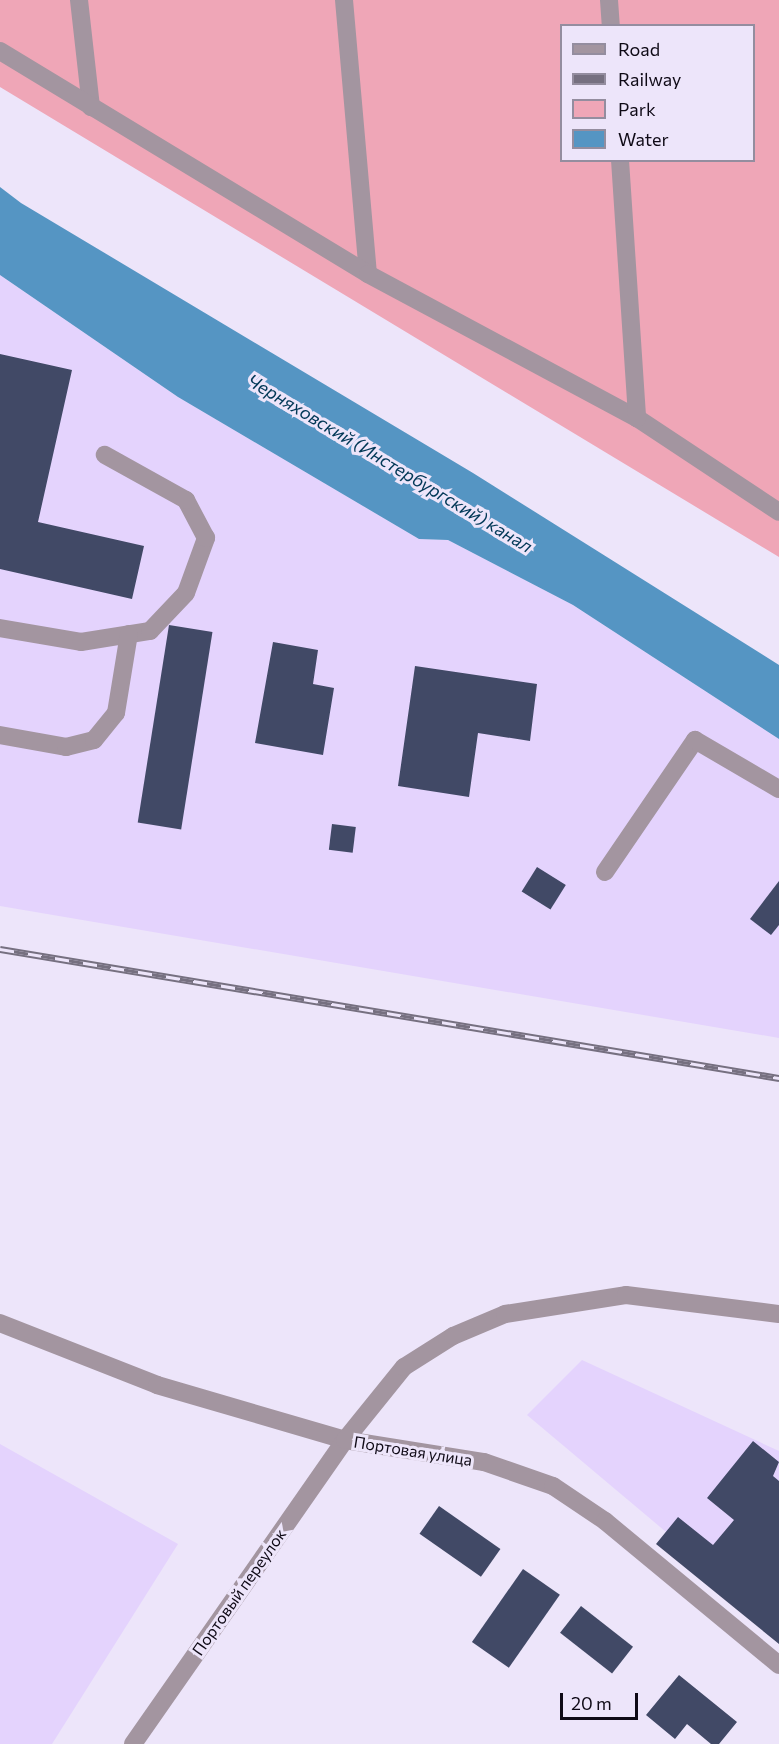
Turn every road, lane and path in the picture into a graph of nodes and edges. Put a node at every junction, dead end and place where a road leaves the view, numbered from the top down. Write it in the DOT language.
graph roads {
  1 [pos="79,0"];
  2 [pos="344,0"];
  3 [pos="609,0"];
  4 [pos="610,24"];
  5 [pos="0,51"];
  6 [pos="91,107"];
  7 [pos="620,162"];
  8 [pos="368,274"];
  9 [pos="637,418"];
  10 [pos="105,455"];
  11 [pos="779,512"];
  12 [pos="0,628"];
  13 [pos="129,634"];
  14 [pos="0,735"];
  15 [pos="779,789"];
  16 [pos="605,872"];
  17 [pos="779,1314"];
  18 [pos="0,1323"];
  19 [pos="345,1440"];
  20 [pos="779,1665"];
  21 [pos="133,1744"];
  1 -- 6 [label="street"];
  2 -- 8 [label="street"];
  3 -- 4 [label="street"];
  5 -- 6 [label="street"];
  6 -- 8 [label="street"];
  7 -- 9 [label="street"];
  8 -- 9 [label="street"];
  9 -- 11 [label="street"];
  10 -- 13 [label="street"];
  12 -- 13 [label="street"];
  13 -- 14 [label="street"];
  15 -- 16 [label="street"];
  17 -- 19 [label="street, Портовый переулок"];
  18 -- 19 [label="street, Портовая улица"];
  19 -- 20 [label="street, Портовая улица"];
  19 -- 21 [label="street, Портовый переулок"];
}
